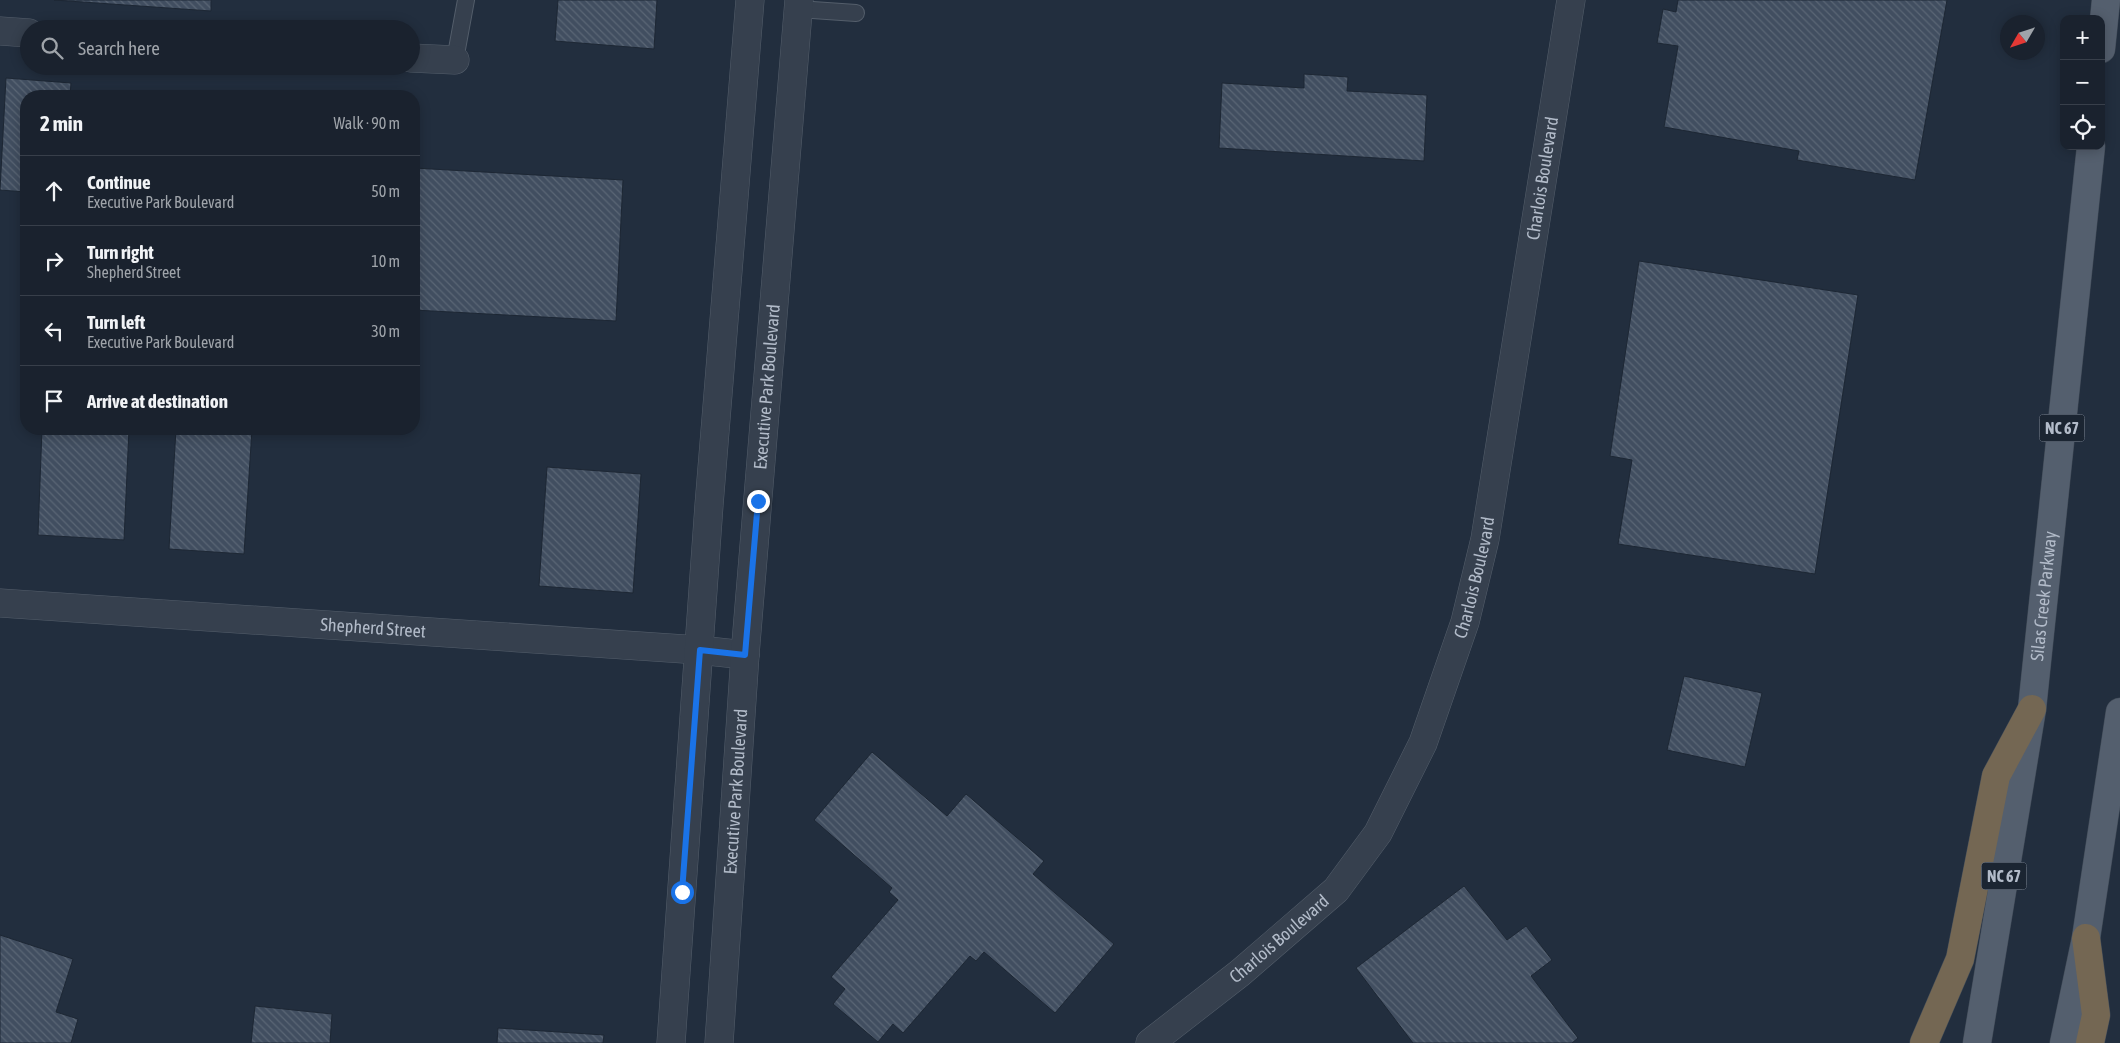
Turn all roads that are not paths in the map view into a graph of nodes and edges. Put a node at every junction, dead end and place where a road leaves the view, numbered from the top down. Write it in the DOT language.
graph roads {
  1 [pos="466,0"];
  2 [pos="750,0"];
  3 [pos="1571,0"];
  4 [pos="2106,0"];
  5 [pos="799,5"];
  6 [pos="856,13"];
  7 [pos="2104,15"];
  8 [pos="0,31"];
  9 [pos="20,32"];
  10 [pos="420,58"];
  11 [pos="455,60"];
  12 [pos="2091,150"];
  13 [pos="0,604"];
  14 [pos="700,650"];
  15 [pos="745,655"];
  16 [pos="2032,709"];
  17 [pos="2120,712"];
  18 [pos="2086,938"];
  19 [pos="671,1043"];
  20 [pos="719,1043"];
  21 [pos="1150,1043"];
  22 [pos="1924,1043"];
  23 [pos="1976,1043"];
  24 [pos="2064,1043"];
  25 [pos="2090,1043"];
  1 -- 11 [label="lane"];
  2 -- 14 [label="street"];
  3 -- 21 [label="street, Charlois Boulevard"];
  4 -- 7 [label="main road"];
  5 -- 6 [label="lane"];
  5 -- 15 [label="street, Executive Park Boulevard"];
  8 -- 9 [label="street"];
  10 -- 11 [label="street"];
  12 -- 16 [label="main road, Silas Creek Parkway / NC 67"];
  13 -- 14 [label="street, Shepherd Street"];
  14 -- 15 [label="street, Shepherd Street"];
  14 -- 19 [label="street"];
  15 -- 20 [label="street, Executive Park Boulevard"];
  16 -- 22 [label="highway"];
  16 -- 23 [label="main road, Silas Creek Parkway / NC 67"];
  17 -- 18 [label="main road"];
  18 -- 24 [label="main road"];
  18 -- 25 [label="highway"];
}
